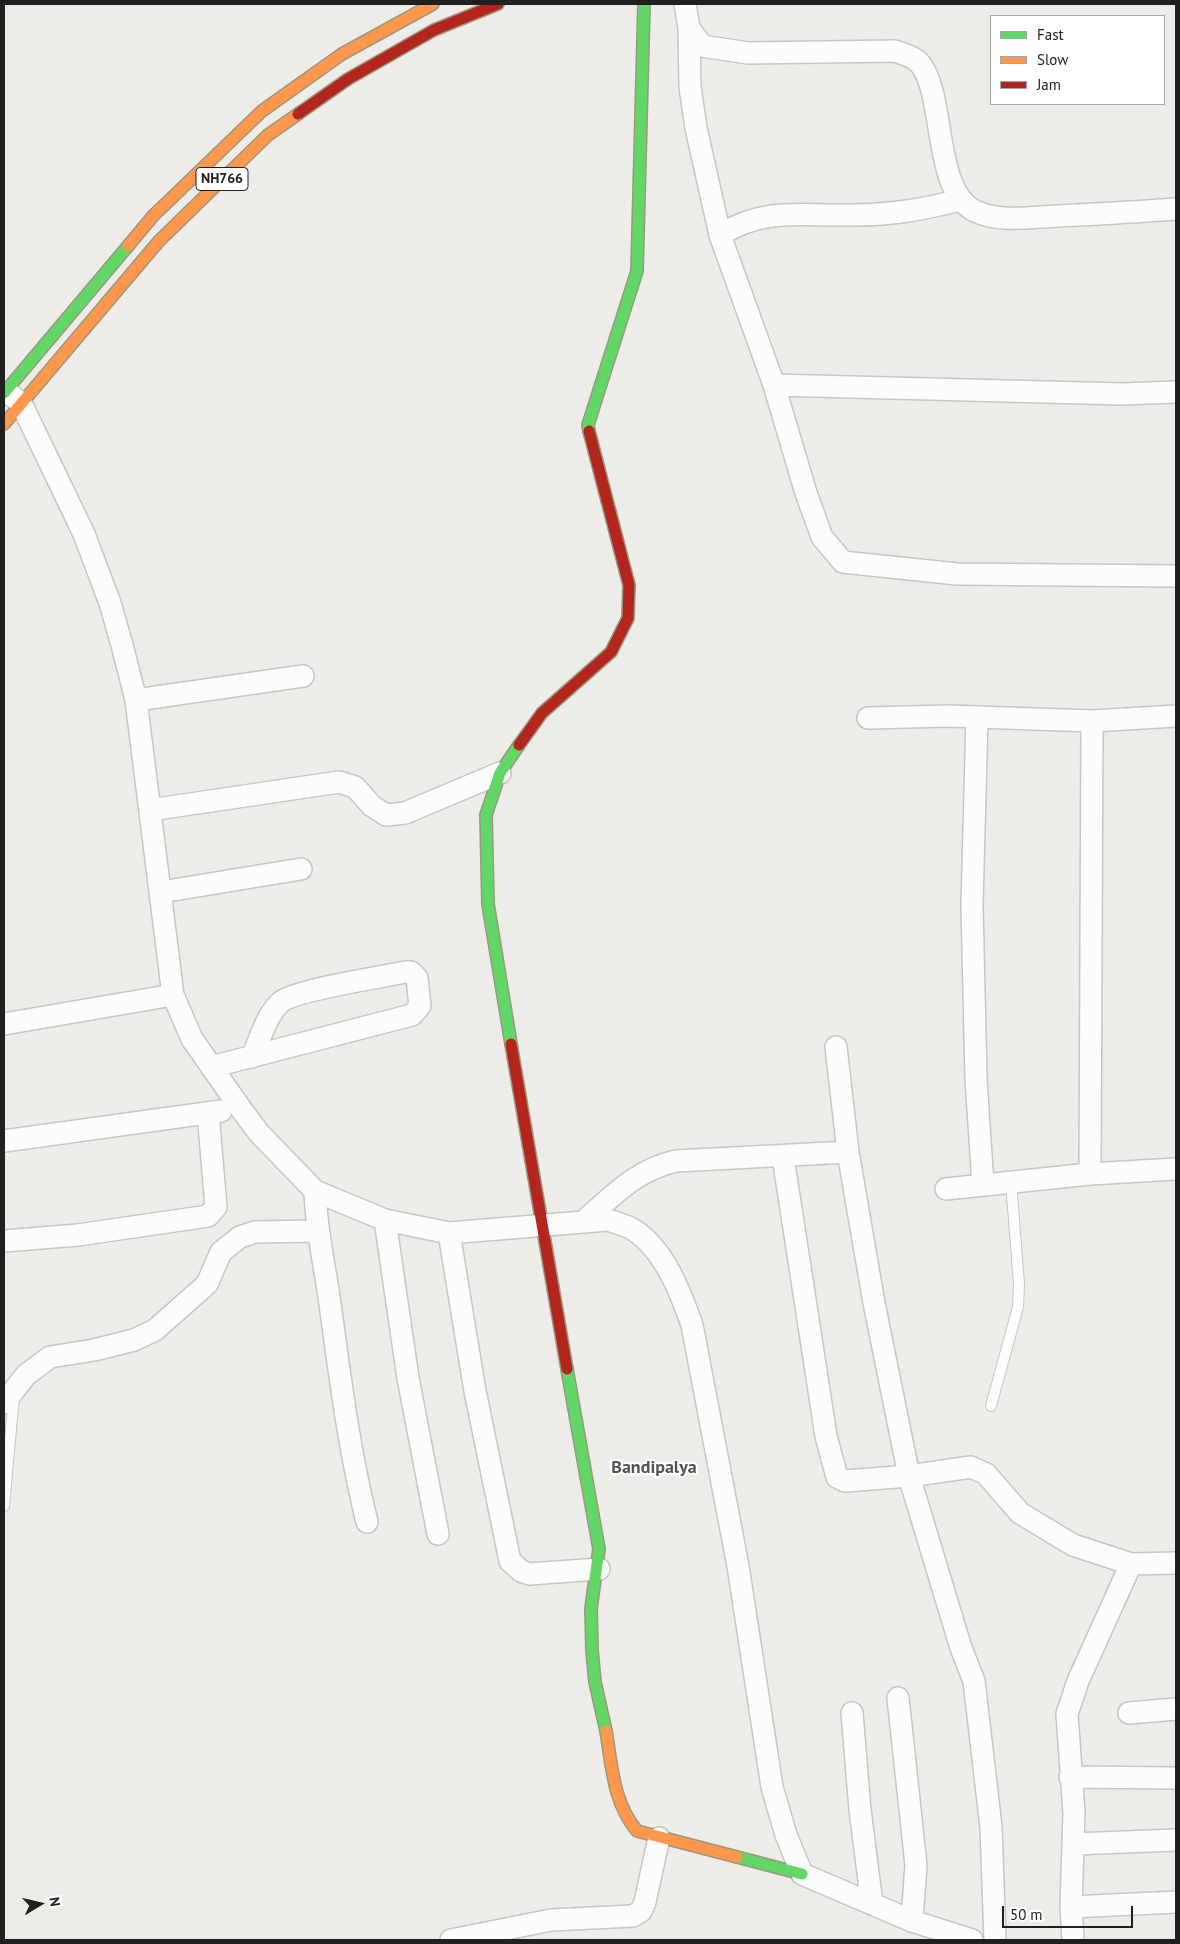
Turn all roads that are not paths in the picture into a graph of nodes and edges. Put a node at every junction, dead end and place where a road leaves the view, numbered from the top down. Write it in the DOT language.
graph roads {
  1 [pos="433,4"];
  2 [pos="498,4"];
  3 [pos="644,4"];
  4 [pos="685,4"];
  5 [pos="689,28"];
  6 [pos="960,200"];
  7 [pos="1176,209"];
  8 [pos="720,235"];
  9 [pos="774,385"];
  10 [pos="1176,392"];
  11 [pos="10,396"];
  12 [pos="4,424"];
  13 [pos="1176,576"];
  14 [pos="303,676"];
  15 [pos="136,700"];
  16 [pos="1176,716"];
  17 [pos="978,717"];
  18 [pos="868,718"];
  19 [pos="1092,721"];
  20 [pos="500,773"];
  21 [pos="150,810"];
  22 [pos="301,869"];
  23 [pos="161,892"];
  24 [pos="173,995"];
  25 [pos="4,1024"];
  26 [pos="836,1047"];
  27 [pos="252,1057"];
  28 [pos="211,1068"];
  29 [pos="241,1109"];
  30 [pos="208,1113"];
  31 [pos="4,1141"];
  32 [pos="848,1152"];
  33 [pos="784,1157"];
  34 [pos="1176,1169"];
  35 [pos="1090,1174"];
  36 [pos="1011,1182"];
  37 [pos="983,1185"];
  38 [pos="946,1189"];
  39 [pos="315,1191"];
  40 [pos="385,1220"];
  41 [pos="584,1220"];
  42 [pos="540,1226"];
  43 [pos="318,1232"];
  44 [pos="449,1233"];
  45 [pos="4,1241"];
  46 [pos="9,1397"];
  47 [pos="991,1406"];
  48 [pos="909,1476"];
  49 [pos="4,1506"];
  50 [pos="367,1522"];
  51 [pos="438,1534"];
  52 [pos="1176,1563"];
  53 [pos="1131,1564"];
  54 [pos="599,1569"];
  55 [pos="898,1698"];
  56 [pos="1176,1709"];
  57 [pos="852,1712"];
  58 [pos="1129,1712"];
  59 [pos="1070,1777"];
  60 [pos="1176,1778"];
  61 [pos="659,1838"];
  62 [pos="1176,1840"];
  63 [pos="1074,1844"];
  64 [pos="802,1874"];
  65 [pos="1176,1902"];
  66 [pos="872,1904"];
  67 [pos="1071,1907"];
  68 [pos="912,1921"];
  69 [pos="472,1938"];
  70 [pos="451,1940"];
  71 [pos="972,1940"];
  72 [pos="995,1940"];
  73 [pos="1073,1940"];
  1 -- 11 [label="main road, NH766"];
  2 -- 11 [label="main road, NH766"];
  3 -- 20 [label="main road"];
  4 -- 5 [label="street"];
  5 -- 6 [label="street"];
  5 -- 8 [label="street"];
  6 -- 7 [label="street"];
  6 -- 8 [label="street"];
  8 -- 9 [label="street"];
  9 -- 10 [label="street"];
  9 -- 13 [label="street"];
  11 -- 12 [label="main road, NH766"];
  11 -- 15 [label="street"];
  14 -- 15 [label="street"];
  15 -- 21 [label="street"];
  16 -- 19 [label="street"];
  17 -- 18 [label="street"];
  17 -- 19 [label="street"];
  17 -- 37 [label="street"];
  19 -- 35 [label="street"];
  20 -- 21 [label="street"];
  20 -- 42 [label="main road"];
  21 -- 23 [label="street"];
  22 -- 23 [label="street"];
  23 -- 24 [label="street"];
  24 -- 25 [label="street"];
  24 -- 28 [label="street"];
  26 -- 32 [label="street"];
  27 -- 27 [label="street"];
  27 -- 28 [label="street"];
  28 -- 29 [label="street"];
  29 -- 30 [label="street"];
  29 -- 39 [label="street"];
  30 -- 31 [label="street"];
  30 -- 45 [label="street"];
  32 -- 33 [label="street"];
  32 -- 48 [label="street"];
  33 -- 41 [label="street"];
  33 -- 48 [label="street"];
  34 -- 35 [label="street"];
  35 -- 36 [label="street"];
  36 -- 37 [label="street"];
  36 -- 47 [label="lane"];
  37 -- 38 [label="street"];
  39 -- 40 [label="street"];
  39 -- 43 [label="street"];
  40 -- 44 [label="street"];
  40 -- 51 [label="street"];
  41 -- 42 [label="street"];
  41 -- 64 [label="street"];
  42 -- 44 [label="street"];
  42 -- 54 [label="main road"];
  43 -- 46 [label="street"];
  43 -- 50 [label="street"];
  44 -- 54 [label="street"];
  46 -- 49 [label="lane"];
  48 -- 53 [label="street"];
  48 -- 72 [label="street"];
  52 -- 53 [label="street"];
  53 -- 59 [label="street"];
  54 -- 61 [label="main road"];
  55 -- 68 [label="street"];
  56 -- 58 [label="street"];
  57 -- 66 [label="street"];
  59 -- 60 [label="street"];
  59 -- 63 [label="street"];
  61 -- 64 [label="main road"];
  61 -- 69 [label="street"];
  62 -- 63 [label="street"];
  63 -- 67 [label="street"];
  64 -- 66 [label="street"];
  65 -- 67 [label="street"];
  66 -- 68 [label="street"];
  67 -- 73 [label="street"];
  68 -- 71 [label="street"];
  69 -- 70 [label="street"];
}
